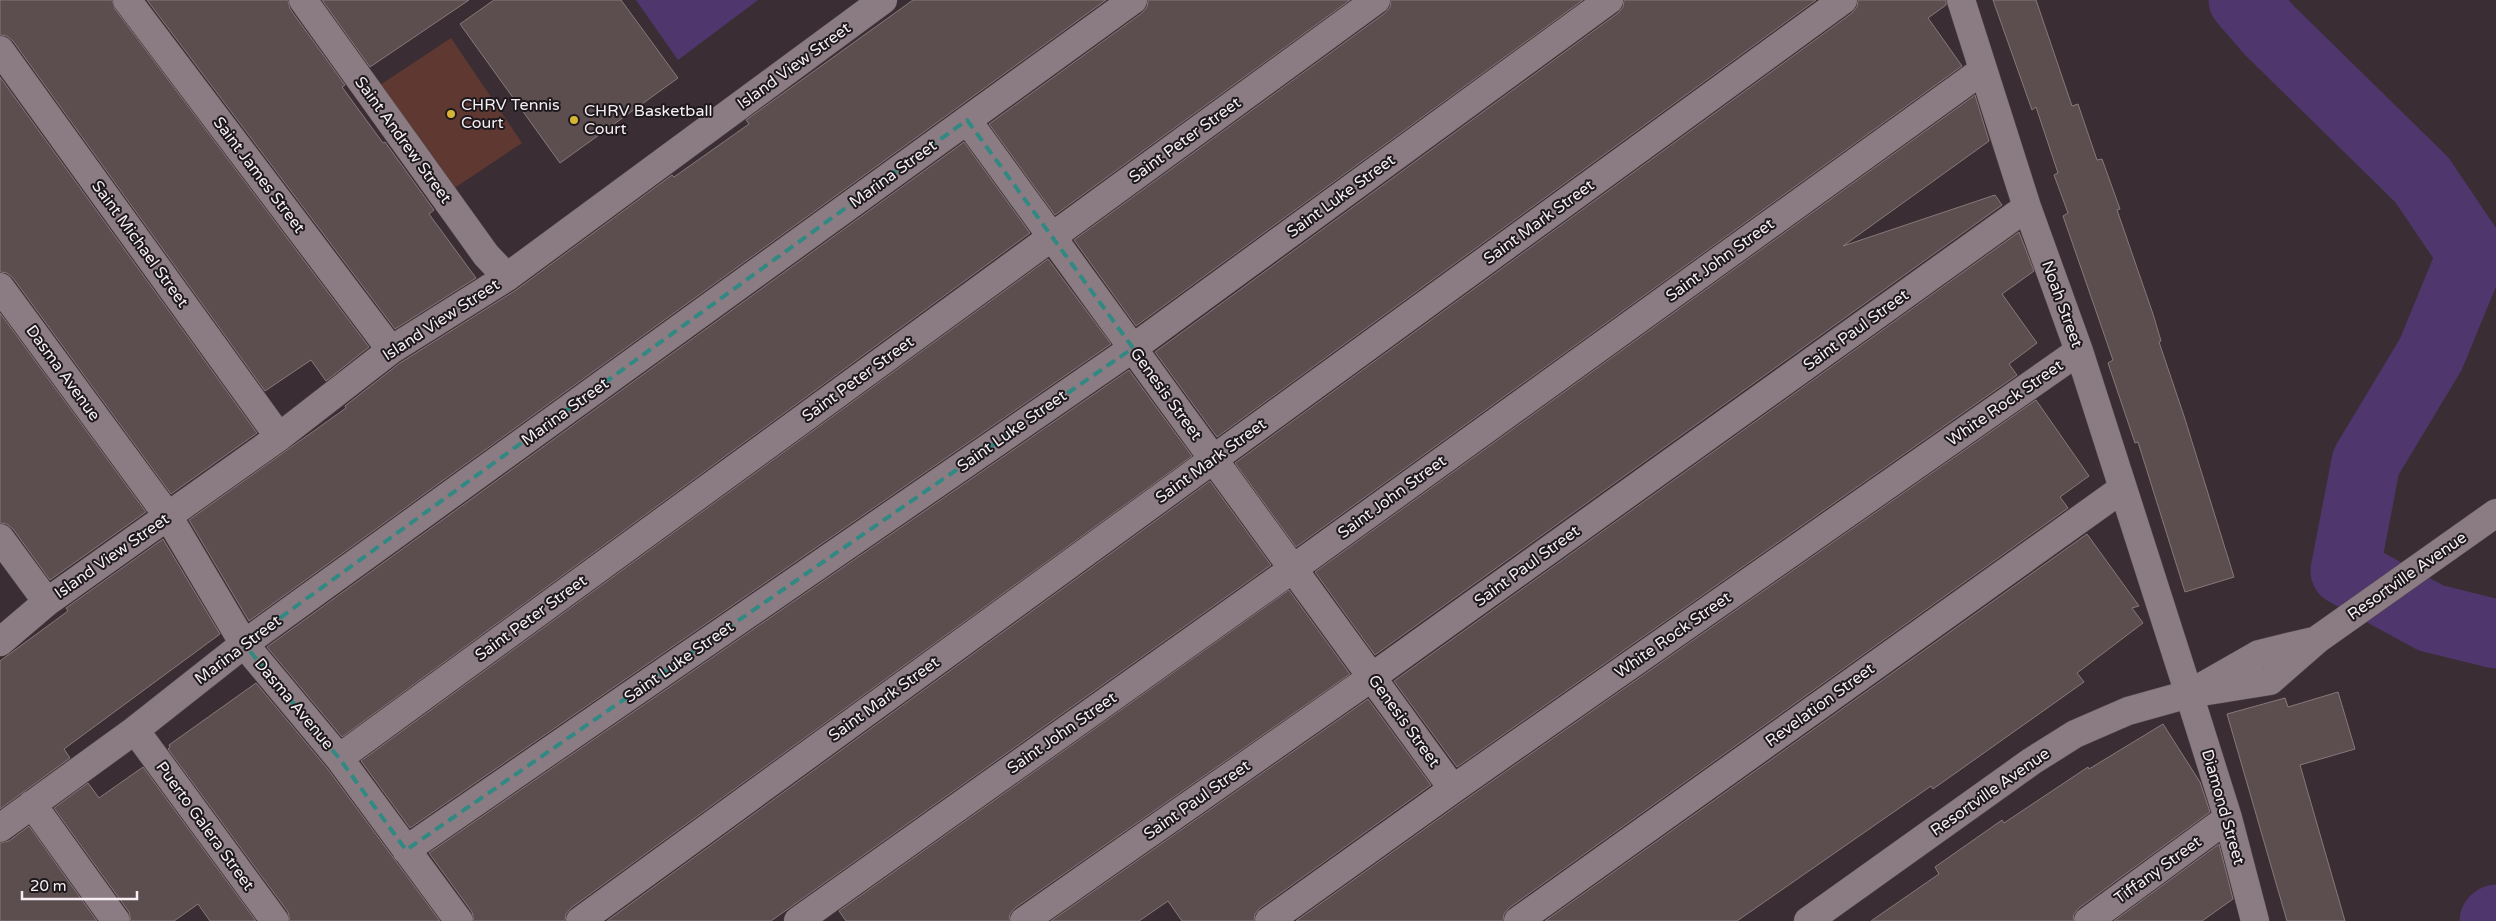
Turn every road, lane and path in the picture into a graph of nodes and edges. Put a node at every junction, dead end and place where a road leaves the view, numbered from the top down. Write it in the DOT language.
graph roads {
  1 [pos="127,0"];
  2 [pos="303,0"];
  3 [pos="883,0"];
  4 [pos="1133,0"];
  5 [pos="1376,0"];
  6 [pos="1609,0"];
  7 [pos="1843,0"];
  8 [pos="1961,0"];
  9 [pos="0,50"];
  10 [pos="1982,70"];
  11 [pos="967,120"];
  12 [pos="2027,207"];
  13 [pos="1053,237"];
  14 [pos="507,277"];
  15 [pos="0,287"];
  16 [pos="1133,348"];
  17 [pos="391,350"];
  18 [pos="2079,351"];
  19 [pos="279,437"];
  20 [pos="1214,459"];
  21 [pos="2122,489"];
  22 [pos="2496,513"];
  23 [pos="168,516"];
  24 [pos="0,538"];
  25 [pos="1294,568"];
  26 [pos="47,602"];
  27 [pos="0,642"];
  28 [pos="244,644"];
  29 [pos="1372,677"];
  30 [pos="2189,694"];
  31 [pos="135,730"];
  32 [pos="339,758"];
  33 [pos="1453,789"];
  34 [pos="32,804"];
  35 [pos="2228,818"];
  36 [pos="0,828"];
  37 [pos="406,850"];
  38 [pos="116,921"];
  39 [pos="275,921"];
  40 [pos="459,921"];
  41 [pos="580,921"];
  42 [pos="798,921"];
  43 [pos="1024,921"];
  44 [pos="1269,921"];
  45 [pos="1518,921"];
  46 [pos="1808,921"];
  47 [pos="2088,921"];
  48 [pos="2254,921"];
  1 -- 17 [label="street, Saint James Street"];
  2 -- 14 [label="street, Saint Andrew Street"];
  3 -- 14 [label="street, Island View Street"];
  4 -- 11 [label="street, Marina Street"];
  5 -- 13 [label="street, Saint Peter Street"];
  6 -- 16 [label="street, Saint Luke Street"];
  7 -- 20 [label="street, Saint Mark Street"];
  8 -- 10 [label="street, Noah Street"];
  9 -- 19 [label="street, Saint Michael Street"];
  10 -- 12 [label="street, Noah Street"];
  10 -- 25 [label="street, Saint John Street"];
  11 -- 13 [label="street, Genesis Street"];
  11 -- 28 [label="street, Marina Street"];
  12 -- 18 [label="street, Noah Street"];
  12 -- 29 [label="street, Saint Paul Street"];
  13 -- 16 [label="street, Genesis Street"];
  13 -- 32 [label="street, Saint Peter Street"];
  14 -- 17 [label="street, Island View Street"];
  15 -- 23 [label="street, Dasma Avenue"];
  16 -- 20 [label="street, Genesis Street"];
  16 -- 37 [label="street, Saint Luke Street"];
  17 -- 19 [label="street, Island View Street"];
  18 -- 21 [label="street, Noah Street"];
  18 -- 33 [label="street, White Rock Street"];
  19 -- 23 [label="street, Island View Street"];
  20 -- 25 [label="street, Genesis Street"];
  20 -- 41 [label="street, Saint Mark Street"];
  21 -- 30 [label="street, Noah Street"];
  21 -- 45 [label="street, Revelation Street"];
  22 -- 30 [label="street, Resortville Avenue"];
  23 -- 26 [label="street, Island View Street"];
  23 -- 28 [label="street, Dasma Avenue"];
  24 -- 26 [label="street"];
  25 -- 29 [label="street, Genesis Street"];
  25 -- 42 [label="street, Saint John Street"];
  26 -- 27 [label="street, Island View Street"];
  28 -- 31 [label="street, Marina Street"];
  28 -- 32 [label="street, Dasma Avenue"];
  29 -- 33 [label="street, Genesis Street"];
  29 -- 43 [label="street, Saint Paul Street"];
  30 -- 35 [label="street, Diamond Street"];
  30 -- 46 [label="street, Resortville Avenue"];
  31 -- 34 [label="street, Marina Street"];
  31 -- 39 [label="street, Puerto Galera Street"];
  32 -- 37 [label="street, Dasma Avenue"];
  33 -- 44 [label="street, White Rock Street"];
  34 -- 36 [label="street, Marina Street"];
  34 -- 38 [label="street"];
  35 -- 47 [label="street, Tiffany Street"];
  35 -- 48 [label="street, Diamond Street"];
  37 -- 40 [label="street, Dasma Avenue"];
}
